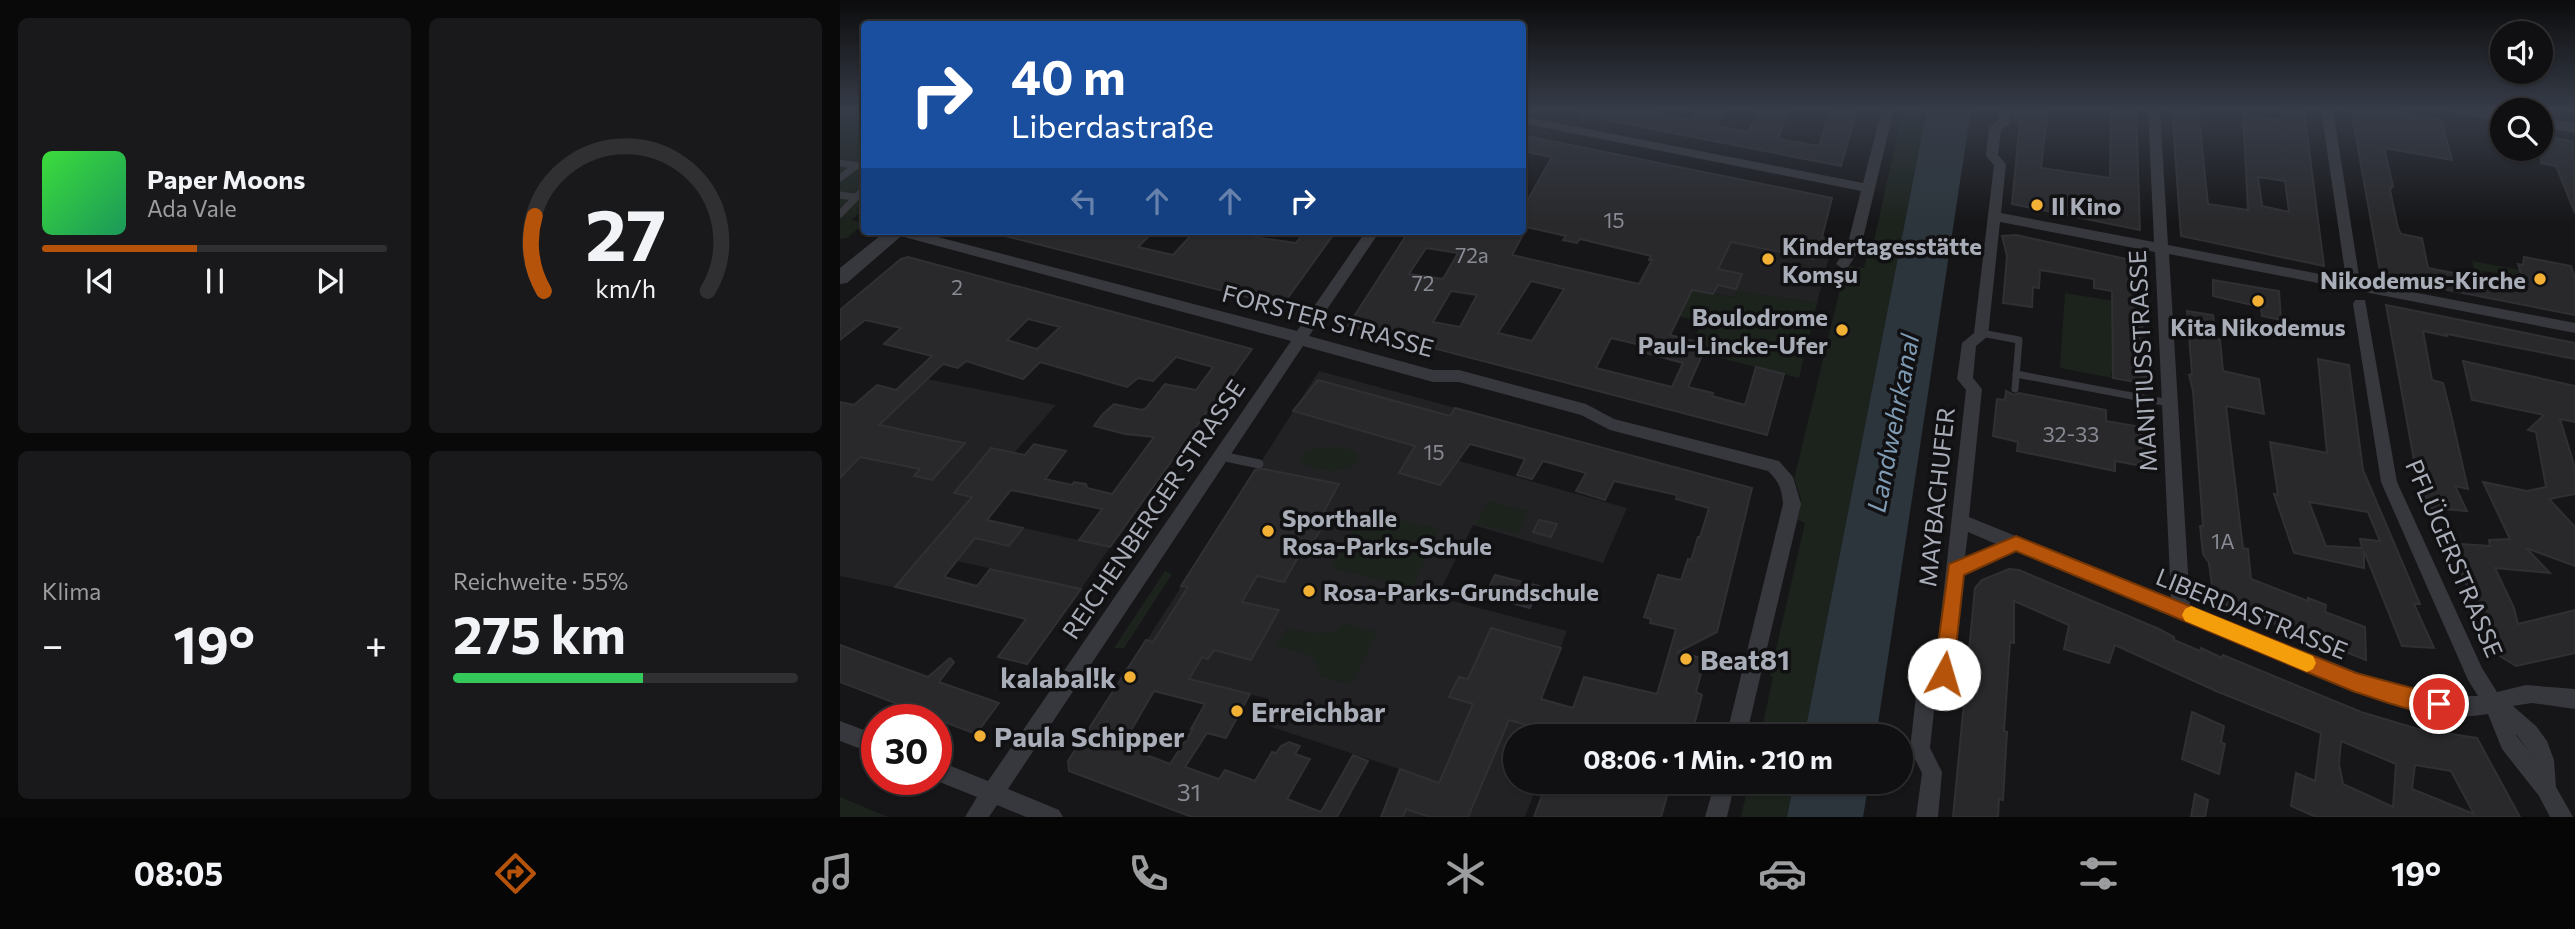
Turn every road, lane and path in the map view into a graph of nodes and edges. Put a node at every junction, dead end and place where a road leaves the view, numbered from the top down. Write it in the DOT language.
graph roads {
  1 [pos="1663,147"];
  2 [pos="1878,147"];
  3 [pos="1993,147"];
  4 [pos="2156,147"];
  5 [pos="2333,147"];
  6 [pos="840,163"];
  7 [pos="856,166"];
  8 [pos="861,167"];
  9 [pos="840,177"];
  10 [pos="1868,188"];
  11 [pos="861,193"];
  12 [pos="840,195"];
  13 [pos="840,214"];
  14 [pos="1994,216"];
  15 [pos="893,235"];
  16 [pos="913,235"];
  17 [pos="1370,235"];
  18 [pos="2160,249"];
  19 [pos="1843,264"];
  20 [pos="840,278"];
  21 [pos="2354,286"];
  22 [pos="2360,304"];
  23 [pos="2575,328"];
  24 [pos="1981,333"];
  25 [pos="1300,338"];
  26 [pos="2016,374"];
  27 [pos="2015,389"];
  28 [pos="2169,403"];
  29 [pos="1220,456"];
  30 [pos="1259,464"];
  31 [pos="1960,522"];
  32 [pos="2016,543"];
  33 [pos="1955,570"];
  34 [pos="2181,610"];
  35 [pos="2575,699"];
  36 [pos="2484,706"];
  37 [pos="1739,724"];
  38 [pos="840,731"];
  39 [pos="861,739"];
  40 [pos="952,776"];
  41 [pos="993,793"];
  42 [pos="1721,794"];
  43 [pos="976,817"];
  44 [pos="1052,817"];
  45 [pos="1716,817"];
  46 [pos="1927,817"];
  47 [pos="2562,817"];
  1 -- 10 [label="street"];
  2 -- 10 [label="street"];
  3 -- 14 [label="street, MAYBACHUFER"];
  4 -- 18 [label="street, MANITIUSSTRASSE"];
  5 -- 21 [label="street"];
  6 -- 7 [label="lane"];
  7 -- 8 [label="lane"];
  7 -- 9 [label="lane"];
  10 -- 19 [label="street"];
  11 -- 12 [label="lane"];
  11 -- 13 [label="lane"];
  14 -- 18 [label="street"];
  14 -- 24 [label="street, MAYBACHUFER"];
  15 -- 20 [label="street"];
  16 -- 25 [label="street, FORSTER STRASSE"];
  17 -- 25 [label="street, REICHENBERGER STRASSE"];
  18 -- 21 [label="street"];
  18 -- 28 [label="street, MANITIUSSTRASSE"];
  21 -- 23 [label="street"];
  22 -- 36 [label="street, PFLÜGERSTRASSE"];
  24 -- 26 [label="lane"];
  24 -- 31 [label="street, MAYBACHUFER"];
  25 -- 29 [label="street, REICHENBERGER STRASSE"];
  25 -- 37 [label="street, FORSTER STRASSE"];
  26 -- 27 [label="lane"];
  26 -- 28 [label="lane"];
  28 -- 34 [label="street, MANITIUSSTRASSE"];
  29 -- 30 [label="lane"];
  29 -- 41 [label="street, REICHENBERGER STRASSE"];
  31 -- 32 [label="street, LIBERDASTRASSE"];
  31 -- 33 [label="street, MAYBACHUFER"];
  32 -- 33 [label="street"];
  32 -- 34 [label="street, LIBERDASTRASSE"];
  33 -- 46 [label="street, MAYBACHUFER"];
  34 -- 36 [label="street, LIBERDASTRASSE"];
  35 -- 36 [label="street"];
  36 -- 47 [label="street, PFLÜGERSTRASSE"];
  38 -- 39 [label="street"];
  40 -- 41 [label="street"];
  41 -- 43 [label="street, REICHENBERGER STRASSE"];
  41 -- 44 [label="street"];
  42 -- 45 [label="street"];
}
